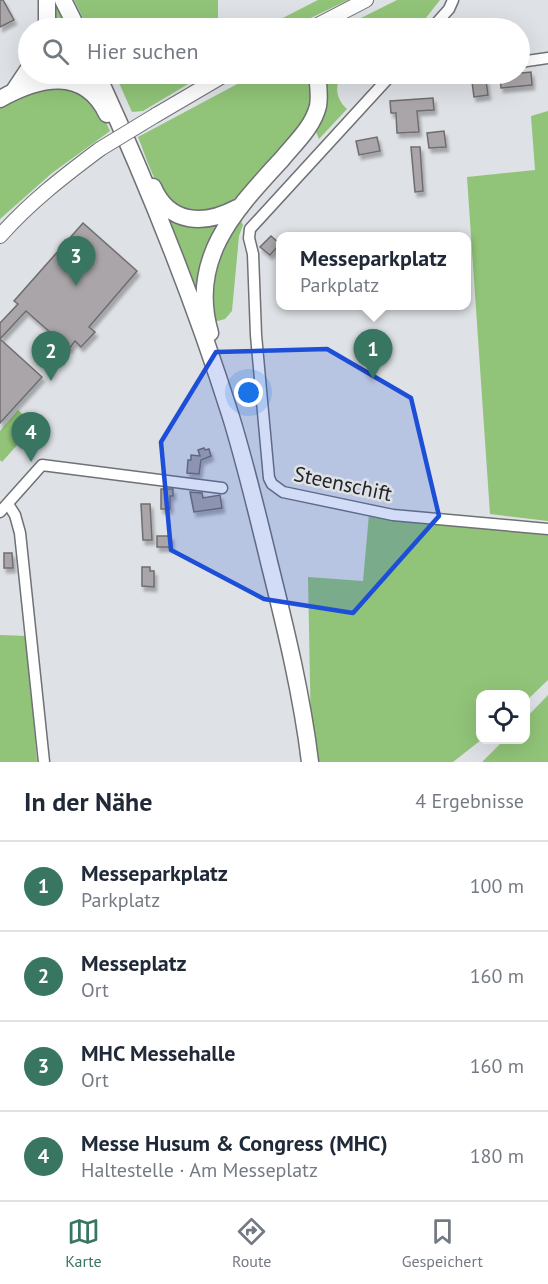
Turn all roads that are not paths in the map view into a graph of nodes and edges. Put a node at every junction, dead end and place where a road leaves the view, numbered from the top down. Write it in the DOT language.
graph roads {
  1 [pos="47,0"];
  2 [pos="63,0"];
  3 [pos="366,0"];
  4 [pos="453,0"];
  5 [pos="47,18"];
  6 [pos="72,18"];
  7 [pos="331,18"];
  8 [pos="441,18"];
  9 [pos="548,58"];
  10 [pos="530,60"];
  11 [pos="18,82"];
  12 [pos="37,84"];
  13 [pos="78,84"];
  14 [pos="102,84"];
  15 [pos="208,84"];
  16 [pos="318,84"];
  17 [pos="385,84"];
  18 [pos="7,95"];
  19 [pos="133,153"];
  20 [pos="238,207"];
  21 [pos="0,236"];
  22 [pos="231,417"];
  23 [pos="222,488"];
  24 [pos="4,508"];
  25 [pos="548,529"];
  26 [pos="44,762"];
  27 [pos="310,762"];
  1 -- 5 [label="highway"];
  2 -- 6 [label="highway"];
  3 -- 7 [label="main road"];
  4 -- 8 [label="street"];
  9 -- 10 [label="street"];
  11 -- 18 [label="highway"];
  12 -- 18 [label="highway"];
  13 -- 19 [label="highway"];
  14 -- 19 [label="highway"];
  15 -- 21 [label="main road, bridge"];
  16 -- 20 [label="highway"];
  17 -- 25 [label="street, Steenschift"];
  19 -- 20 [label="highway"];
  19 -- 22 [label="highway"];
  20 -- 22 [label="highway"];
  22 -- 27 [label="highway"];
  23 -- 24 [label="street"];
  24 -- 26 [label="street"];
}
